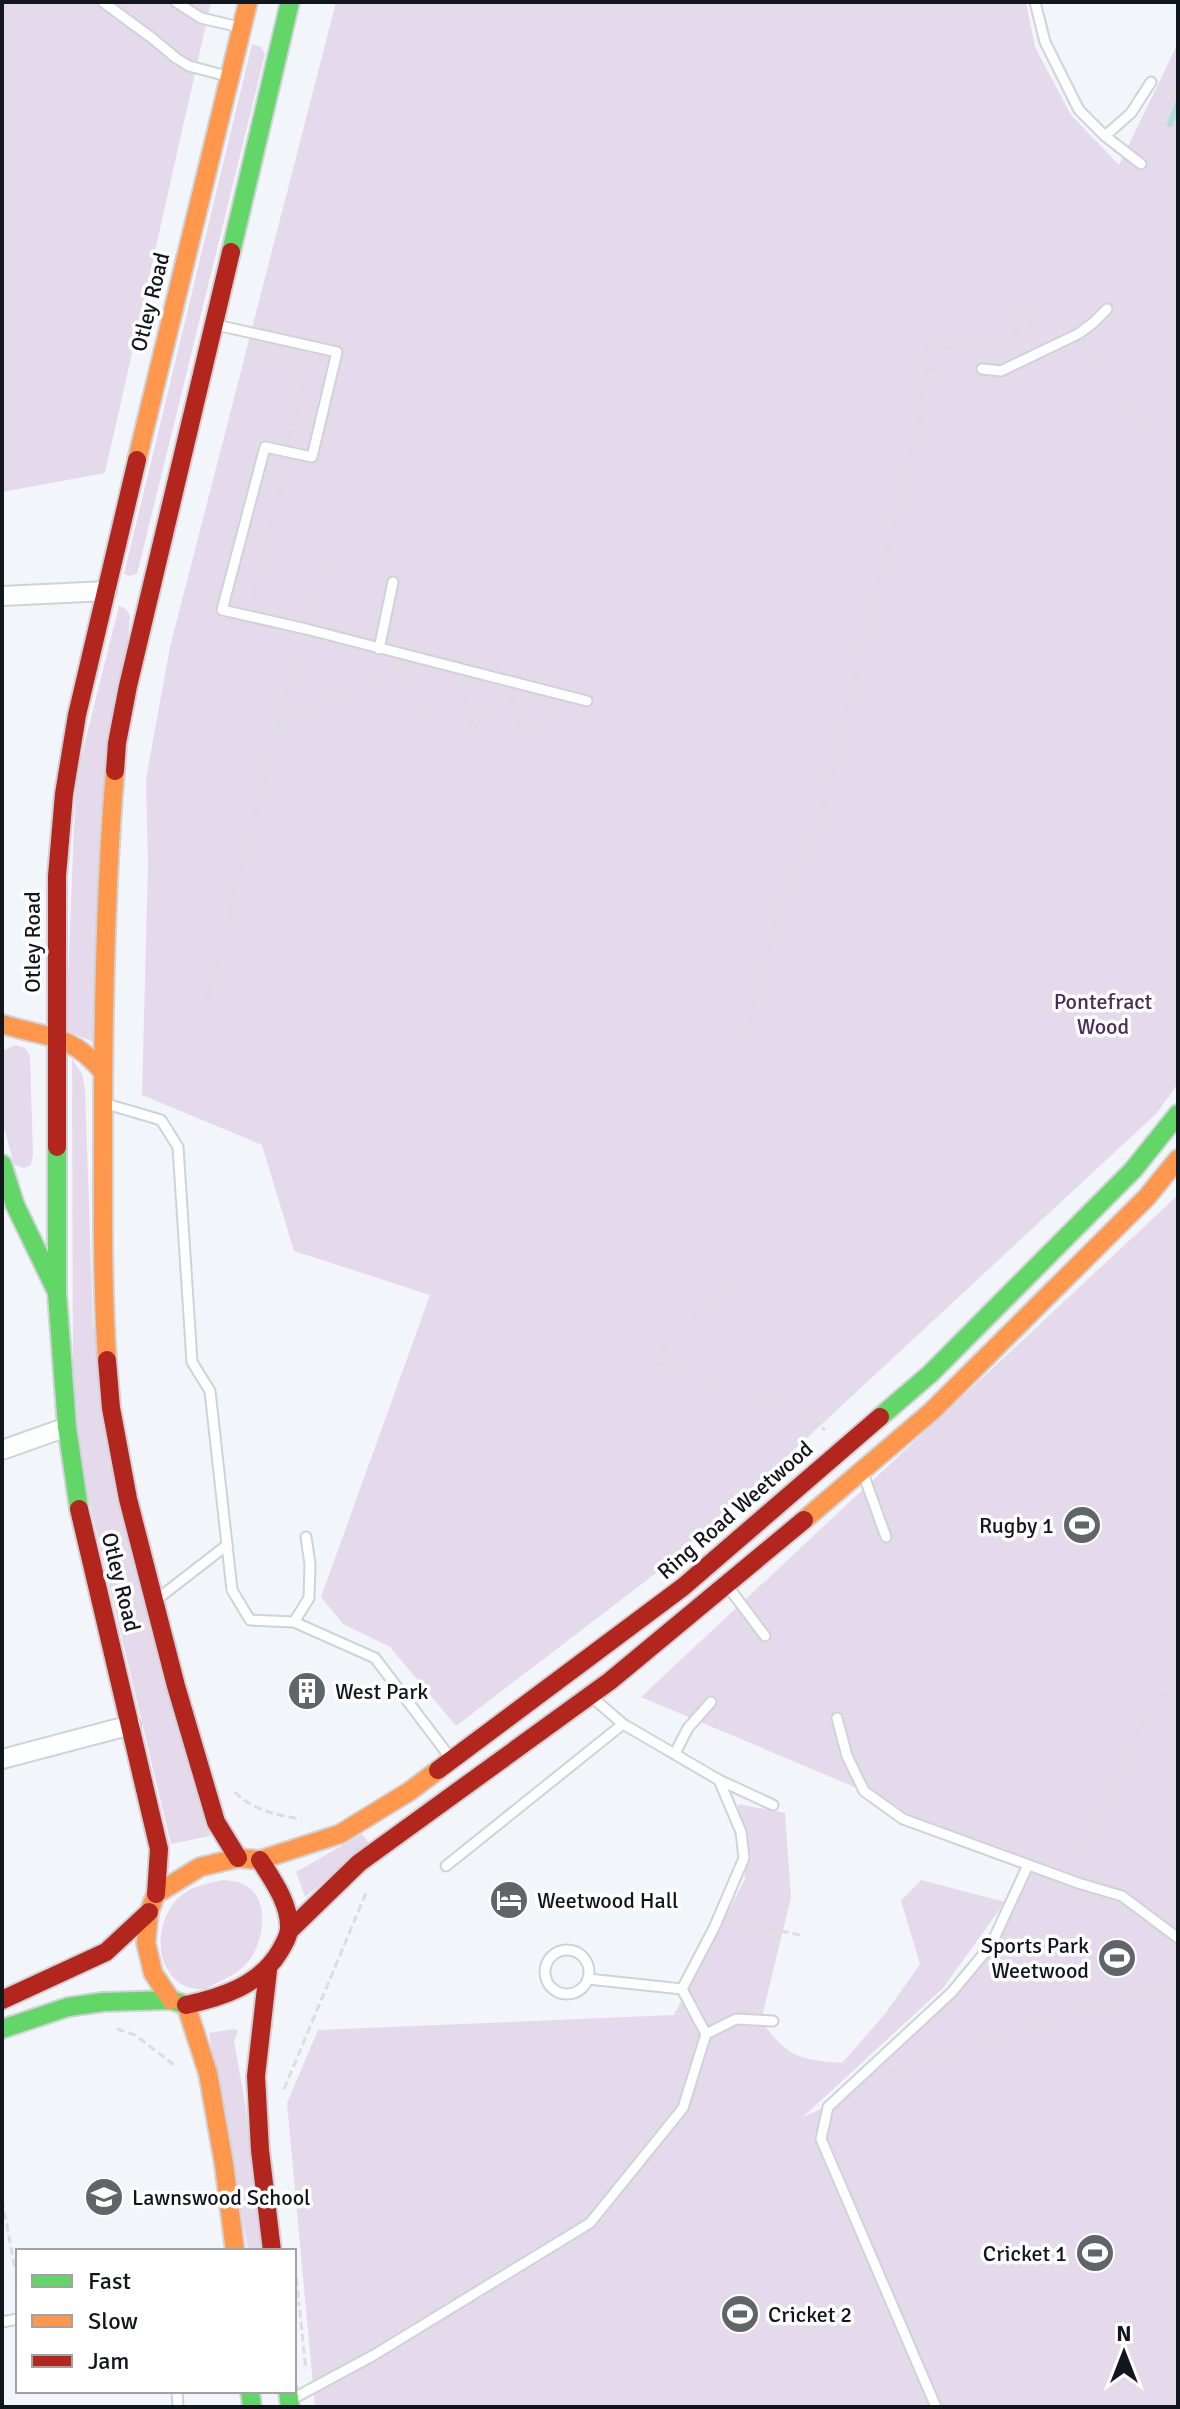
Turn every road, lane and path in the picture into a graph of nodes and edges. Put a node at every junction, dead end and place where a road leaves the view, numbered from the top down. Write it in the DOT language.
graph roads {
  1 [pos="103,2"];
  2 [pos="176,2"];
  3 [pos="248,2"];
  4 [pos="290,2"];
  5 [pos="1035,2"];
  6 [pos="249,28"];
  7 [pos="230,77"];
  8 [pos="1178,79"];
  9 [pos="1151,82"];
  10 [pos="1105,136"];
  11 [pos="1137,161"];
  12 [pos="1107,309"];
  13 [pos="208,323"];
  14 [pos="1078,334"];
  15 [pos="1016,337"];
  16 [pos="1059,341"];
  17 [pos="1014,364"];
  18 [pos="926,368"];
  19 [pos="982,369"];
  20 [pos="947,371"];
  21 [pos="1178,446"];
  22 [pos="317,546"];
  23 [pos="393,582"];
  24 [pos="2,596"];
  25 [pos="128,596"];
  26 [pos="306,629"];
  27 [pos="379,649"];
  28 [pos="568,697"];
  29 [pos="587,701"];
  30 [pos="278,725"];
  31 [pos="289,736"];
  32 [pos="204,1014"];
  33 [pos="2,1024"];
  34 [pos="25,1031"];
  35 [pos="55,1035"];
  36 [pos="2,1038"];
  37 [pos="742,1045"];
  38 [pos="103,1072"];
  39 [pos="103,1103"];
  40 [pos="1178,1114"];
  41 [pos="1178,1159"];
  42 [pos="2,1164"];
  43 [pos="9,1208"];
  44 [pos="744,1284"];
  45 [pos="57,1293"];
  46 [pos="659,1364"];
  47 [pos="643,1365"];
  48 [pos="67,1427"];
  49 [pos="849,1443"];
  50 [pos="2,1450"];
  51 [pos="862,1471"];
  52 [pos="306,1537"];
  53 [pos="886,1537"];
  54 [pos="227,1545"];
  55 [pos="726,1584"];
  56 [pos="155,1601"];
  57 [pos="294,1622"];
  58 [pos="765,1636"];
  59 [pos="590,1694"];
  60 [pos="1178,1694"];
  61 [pos="711,1702"];
  62 [pos="837,1718"];
  63 [pos="623,1724"];
  64 [pos="131,1725"];
  65 [pos="675,1753"];
  66 [pos="2,1759"];
  67 [pos="452,1760"];
  68 [pos="719,1780"];
  69 [pos="230,1786"];
  70 [pos="773,1805"];
  71 [pos="310,1820"];
  72 [pos="238,1858"];
  73 [pos="260,1860"];
  74 [pos="1028,1865"];
  75 [pos="446,1866"];
  76 [pos="370,1883"];
  77 [pos="1078,1883"];
  78 [pos="152,1903"];
  79 [pos="718,1916"];
  80 [pos="289,1931"];
  81 [pos="804,1936"];
  82 [pos="1178,1938"];
  83 [pos="268,1970"];
  84 [pos="588,1979"];
  85 [pos="1178,1981"];
  86 [pos="682,1989"];
  87 [pos="2,2000"];
  88 [pos="178,2003"];
  89 [pos="773,2021"];
  90 [pos="109,2026"];
  91 [pos="2,2029"];
  92 [pos="706,2034"];
  93 [pos="182,2071"];
  94 [pos="853,2084"];
  95 [pos="257,2111"];
  96 [pos="2,2200"];
  97 [pos="235,2249"];
  98 [pos="272,2249"];
  99 [pos="16,2274"];
  100 [pos="296,2304"];
  101 [pos="308,2391"];
  102 [pos="289,2399"];
  103 [pos="936,2407"];
  1 -- 7 [label="lane"];
  2 -- 6 [label="lane"];
  3 -- 6 [label="main road, Otley Road"];
  4 -- 13 [label="main road, Otley Road"];
  5 -- 10 [label="lane"];
  6 -- 7 [label="main road, Otley Road"];
  7 -- 25 [label="main road, Otley Road"];
  8 -- 11 [label="path"];
  9 -- 10 [label="lane"];
  10 -- 11 [label="lane"];
  12 -- 14 [label="lane"];
  13 -- 25 [label="main road, Otley Road"];
  13 -- 26 [label="lane"];
  14 -- 16 [label="lane"];
  14 -- 21 [label="path"];
  15 -- 16 [label="path"];
  15 -- 17 [label="path"];
  15 -- 18 [label="path"];
  16 -- 17 [label="lane"];
  17 -- 19 [label="lane"];
  18 -- 20 [label="path"];
  18 -- 37 [label="path"];
  22 -- 26 [label="path"];
  23 -- 27 [label="lane"];
  24 -- 25 [label="street"];
  25 -- 35 [label="main road, Otley Road"];
  25 -- 38 [label="main road, Otley Road"];
  26 -- 27 [label="lane"];
  26 -- 30 [label="path"];
  27 -- 28 [label="lane"];
  28 -- 29 [label="lane"];
  28 -- 30 [label="path"];
  30 -- 31 [label="path"];
  30 -- 32 [label="path"];
  33 -- 34 [label="main road"];
  34 -- 35 [label="main road"];
  34 -- 36 [label="main road"];
  35 -- 38 [label="main road"];
  35 -- 45 [label="main road, Otley Road"];
  38 -- 39 [label="main road, Otley Road"];
  39 -- 54 [label="lane"];
  39 -- 56 [label="main road, Otley Road"];
  40 -- 49 [label="main road, Ring Road Weetwood"];
  41 -- 51 [label="main road"];
  42 -- 43 [label="main road"];
  43 -- 45 [label="main road"];
  44 -- 46 [label="path"];
  45 -- 48 [label="main road, Otley Road"];
  46 -- 47 [label="path"];
  46 -- 49 [label="path"];
  48 -- 50 [label="street"];
  48 -- 64 [label="main road, Otley Road"];
  49 -- 67 [label="main road, Ring Road Weetwood"];
  51 -- 53 [label="lane"];
  51 -- 55 [label="main road"];
  52 -- 57 [label="lane"];
  54 -- 56 [label="lane"];
  54 -- 57 [label="lane"];
  55 -- 58 [label="lane"];
  55 -- 59 [label="main road"];
  56 -- 72 [label="main road, Otley Road"];
  57 -- 67 [label="lane"];
  59 -- 63 [label="lane"];
  59 -- 80 [label="main road"];
  60 -- 77 [label="path"];
  61 -- 65 [label="lane"];
  62 -- 74 [label="lane"];
  63 -- 65 [label="lane"];
  63 -- 75 [label="lane"];
  64 -- 66 [label="street"];
  64 -- 78 [label="main road, Otley Road"];
  65 -- 68 [label="lane"];
  67 -- 73 [label="main road, Ring Road Weetwood"];
  68 -- 70 [label="lane"];
  68 -- 79 [label="lane"];
  69 -- 71 [label="path"];
  72 -- 73 [label="main road"];
  72 -- 78 [label="main road"];
  73 -- 80 [label="main road"];
  74 -- 77 [label="lane"];
  74 -- 94 [label="lane"];
  76 -- 95 [label="path"];
  77 -- 82 [label="lane"];
  78 -- 87 [label="main road"];
  78 -- 88 [label="main road"];
  79 -- 81 [label="path"];
  79 -- 86 [label="lane"];
  80 -- 83 [label="main road"];
  83 -- 88 [label="main road"];
  83 -- 95 [label="main road"];
  84 -- 84 [label="lane"];
  84 -- 86 [label="lane"];
  85 -- 94 [label="path"];
  86 -- 92 [label="lane"];
  88 -- 91 [label="main road"];
  88 -- 97 [label="main road"];
  89 -- 92 [label="lane"];
  90 -- 93 [label="path"];
  92 -- 101 [label="lane"];
  94 -- 103 [label="lane"];
  95 -- 98 [label="main road"];
  96 -- 99 [label="path"];
  100 -- 101 [label="path"];
  101 -- 102 [label="lane"];
}
